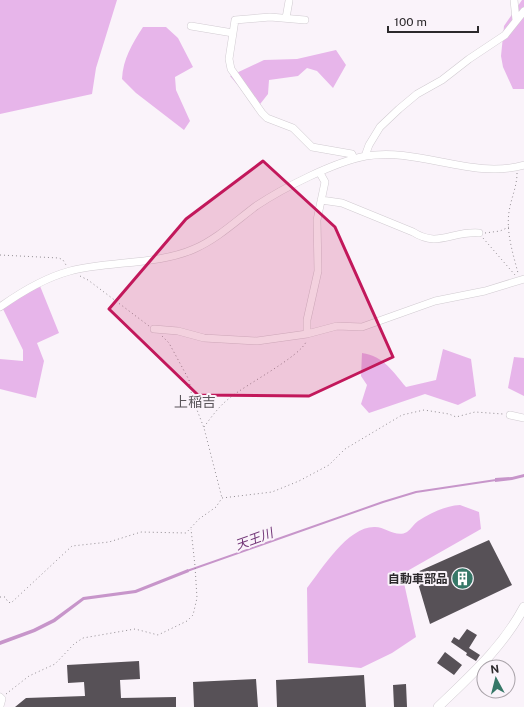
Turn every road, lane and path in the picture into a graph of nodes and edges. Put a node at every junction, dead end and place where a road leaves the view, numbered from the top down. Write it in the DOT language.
graph roads {
  1 [pos="514,0"];
  2 [pos="289,1"];
  3 [pos="524,12"];
  4 [pos="286,18"];
  5 [pos="305,20"];
  6 [pos="516,20"];
  7 [pos="191,26"];
  8 [pos="233,33"];
  9 [pos="365,156"];
  10 [pos="354,159"];
  11 [pos="520,166"];
  12 [pos="320,173"];
  13 [pos="321,200"];
  14 [pos="509,227"];
  15 [pos="478,233"];
  16 [pos="0,254"];
  17 [pos="69,271"];
  18 [pos="522,279"];
  19 [pos="0,307"];
  20 [pos="154,329"];
  21 [pos="308,334"];
  22 [pos="510,415"];
  23 [pos="524,418"];
  24 [pos="204,428"];
  25 [pos="222,498"];
  26 [pos="191,529"];
  27 [pos="0,597"];
  28 [pos="524,607"];
  29 [pos="1,701"];
  30 [pos="438,707"];
  1 -- 6 [label="street"];
  2 -- 4 [label="street"];
  3 -- 6 [label="street"];
  4 -- 5 [label="street"];
  4 -- 8 [label="street"];
  6 -- 9 [label="street"];
  7 -- 8 [label="street"];
  8 -- 10 [label="street"];
  9 -- 10 [label="street"];
  9 -- 11 [label="street"];
  10 -- 12 [label="street"];
  11 -- 14 [label="path"];
  12 -- 13 [label="street"];
  12 -- 17 [label="street"];
  13 -- 15 [label="street"];
  13 -- 21 [label="street"];
  14 -- 15 [label="path"];
  14 -- 18 [label="path"];
  15 -- 18 [label="path"];
  16 -- 17 [label="path"];
  17 -- 19 [label="street"];
  17 -- 20 [label="path"];
  18 -- 21 [label="street"];
  20 -- 21 [label="street"];
  20 -- 24 [label="path"];
  21 -- 24 [label="path"];
  22 -- 23 [label="street"];
  22 -- 25 [label="path"];
  24 -- 25 [label="path"];
  25 -- 26 [label="path"];
  26 -- 27 [label="path"];
  26 -- 29 [label="path"];
  28 -- 30 [label="main road"];
}
